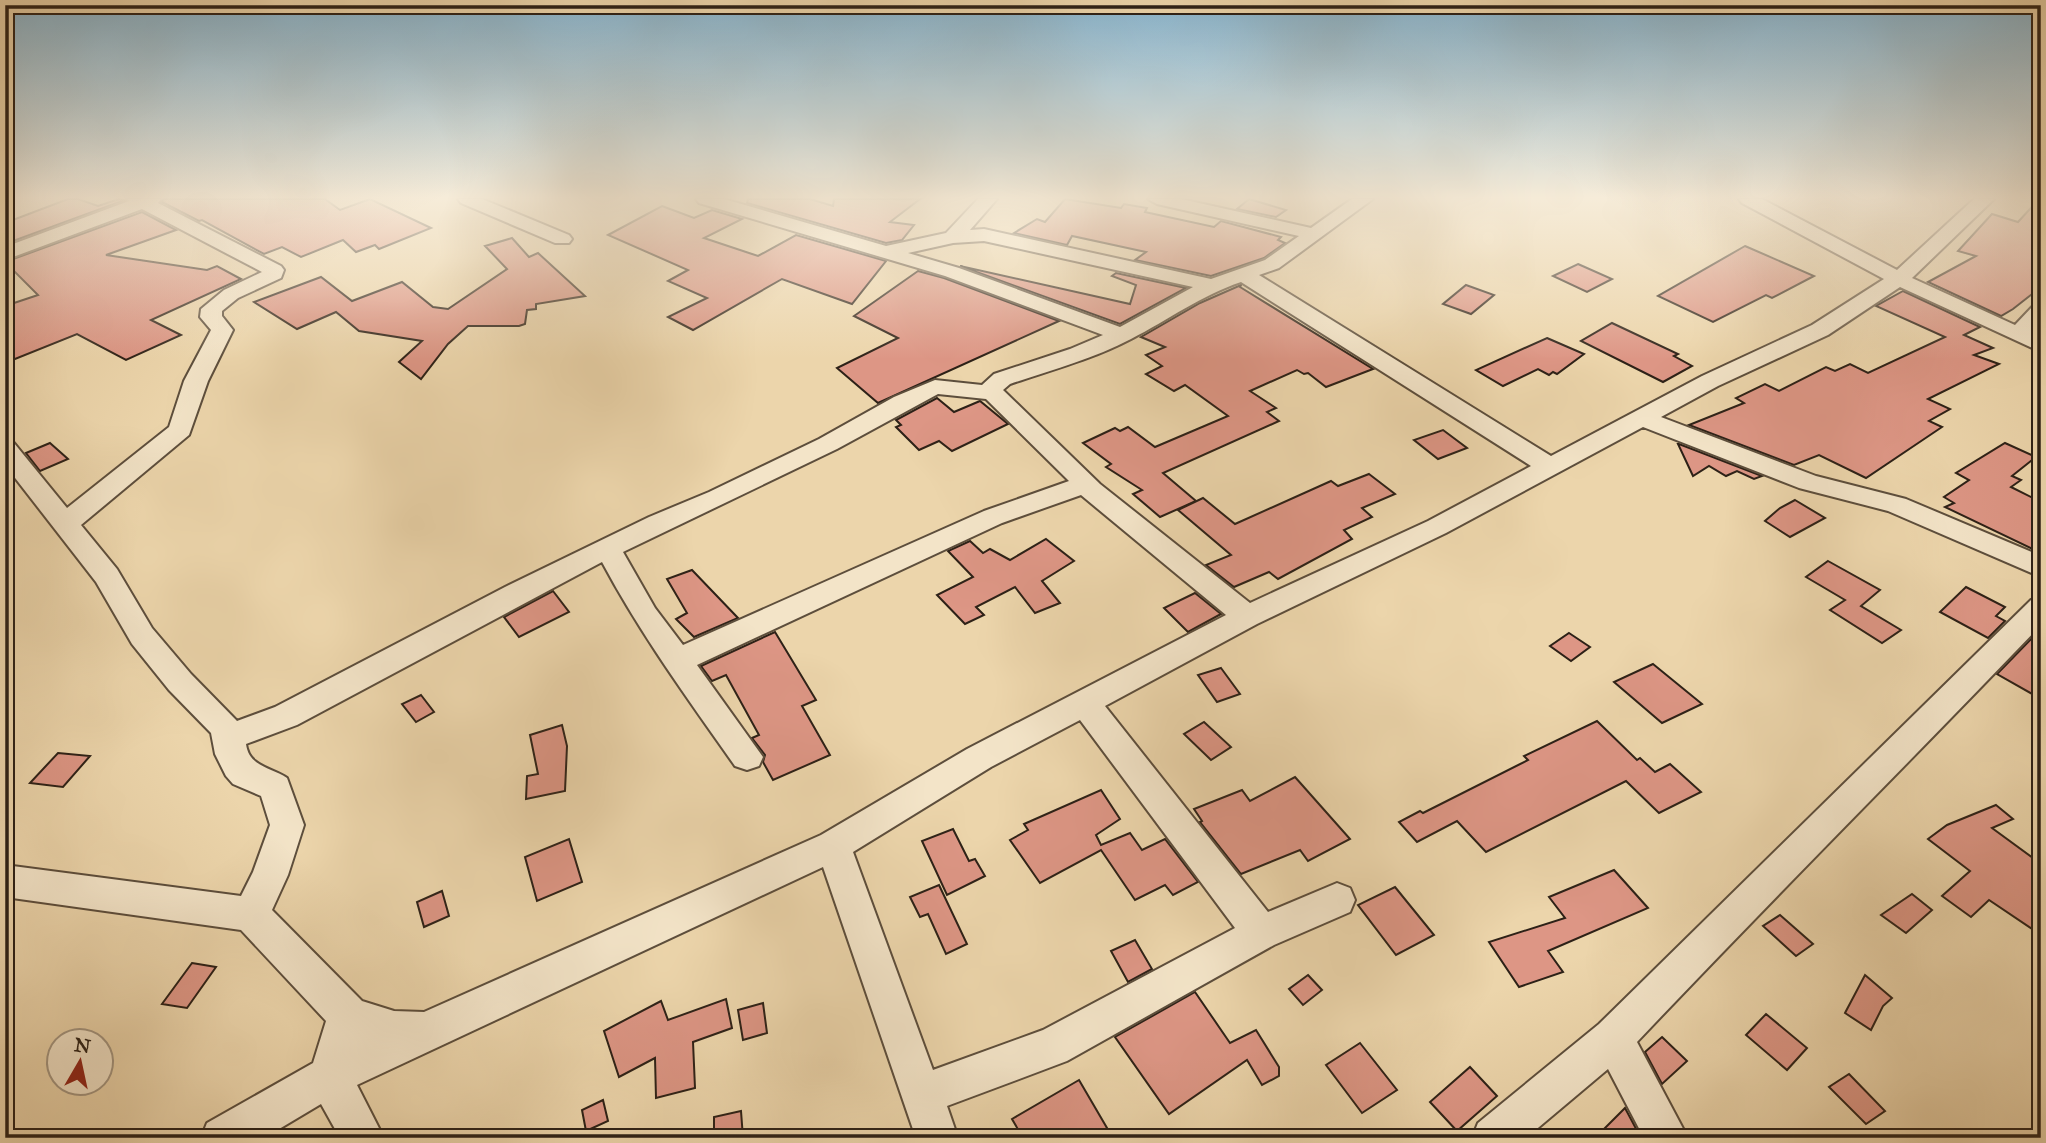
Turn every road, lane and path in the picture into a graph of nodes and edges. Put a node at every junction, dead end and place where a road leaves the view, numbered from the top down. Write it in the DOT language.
graph roads {
  1 [pos="241,252"];
  2 [pos="885,252"];
  3 [pos="1066,252"];
  4 [pos="1288,252"];
  5 [pos="1849,252"];
  6 [pos="1928,252"];
  7 [pos="1243,274"];
  8 [pos="1899,279"];
  9 [pos="1212,285"];
  10 [pos="2041,311"];
  11 [pos="2019,334"];
  12 [pos="1122,335"];
  13 [pos="2041,345"];
  14 [pos="993,393"];
  15 [pos="1642,418"];
  16 [pos="5,449"];
  17 [pos="1551,467"];
  18 [pos="1087,484"];
  19 [pos="65,524"];
  20 [pos="608,549"];
  21 [pos="2041,567"];
  22 [pos="2041,607"];
  23 [pos="1247,617"];
  24 [pos="677,661"];
  25 [pos="1086,704"];
  26 [pos="229,737"];
  27 [pos="747,757"];
  28 [pos="833,845"];
  29 [pos="5,881"];
  30 [pos="1337,900"];
  31 [pos="251,914"];
  32 [pos="1261,933"];
  33 [pos="348,1015"];
  34 [pos="425,1032"];
  35 [pos="1613,1038"];
  36 [pos="329,1077"];
  37 [pos="921,1095"];
  38 [pos="222,1138"];
  39 [pos="363,1138"];
  40 [pos="937,1138"];
  41 [pos="1493,1138"];
  42 [pos="1667,1138"];
  1 -- 19 [label="street"];
  2 -- 12 [label="street"];
  3 -- 9 [label="street"];
  4 -- 7 [label="street"];
  5 -- 8 [label="street"];
  6 -- 8 [label="street"];
  7 -- 9 [label="street"];
  7 -- 17 [label="street"];
  8 -- 11 [label="street"];
  8 -- 15 [label="street"];
  9 -- 12 [label="street"];
  10 -- 11 [label="street"];
  11 -- 13 [label="street"];
  12 -- 14 [label="street"];
  14 -- 18 [label="street"];
  14 -- 20 [label="street"];
  15 -- 17 [label="street"];
  15 -- 21 [label="street"];
  16 -- 19 [label="street"];
  17 -- 23 [label="street"];
  18 -- 23 [label="street"];
  18 -- 24 [label="street"];
  19 -- 26 [label="street"];
  20 -- 24 [label="street"];
  20 -- 26 [label="street"];
  22 -- 35 [label="street"];
  23 -- 25 [label="street"];
  24 -- 27 [label="street"];
  25 -- 28 [label="street"];
  25 -- 32 [label="street"];
  26 -- 31 [label="street"];
  28 -- 34 [label="street"];
  28 -- 37 [label="street"];
  29 -- 31 [label="street"];
  30 -- 32 [label="street"];
  31 -- 33 [label="street"];
  32 -- 37 [label="street"];
  33 -- 34 [label="street"];
  33 -- 36 [label="street"];
  34 -- 36 [label="street"];
  35 -- 41 [label="street"];
  35 -- 42 [label="street"];
  36 -- 38 [label="street"];
  36 -- 39 [label="street"];
  37 -- 40 [label="street"];
}
